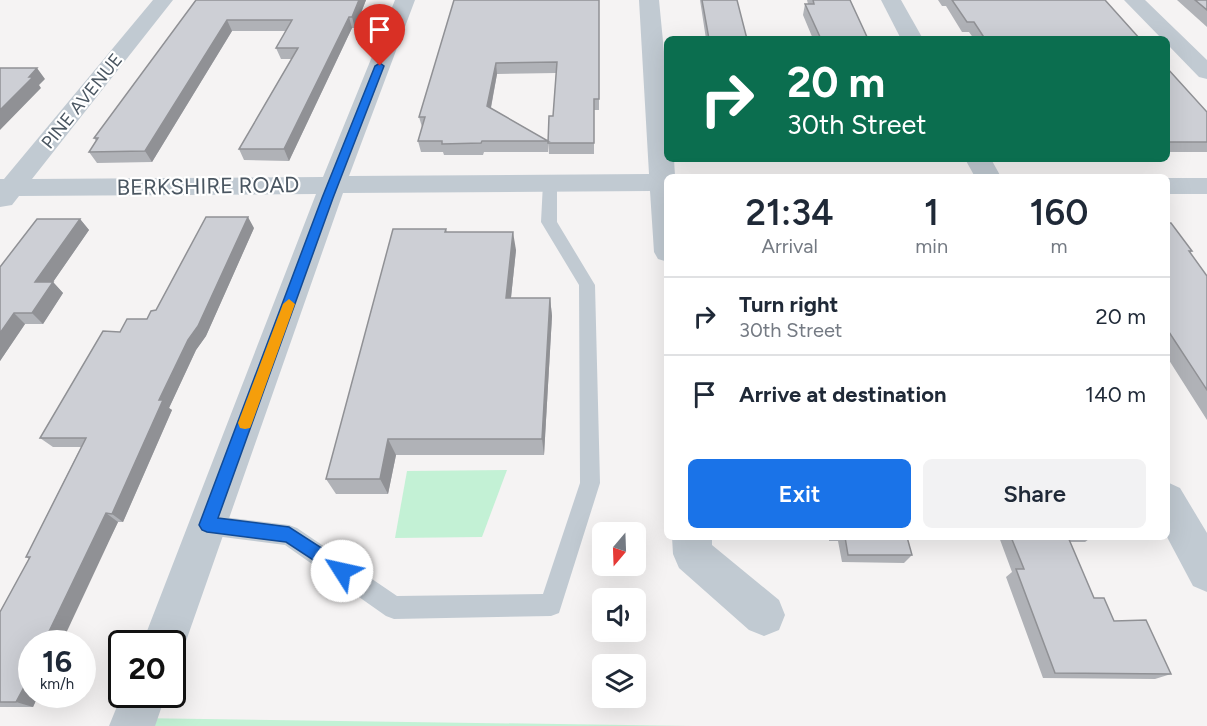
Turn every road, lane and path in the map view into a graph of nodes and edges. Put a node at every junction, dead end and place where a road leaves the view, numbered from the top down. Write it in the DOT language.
graph roads {
  1 [pos="163,0"];
  2 [pos="405,0"];
  3 [pos="649,0"];
  4 [pos="891,0"];
  5 [pos="1134,0"];
  6 [pos="910,36"];
  7 [pos="1207,72"];
  8 [pos="664,182"];
  9 [pos="550,183"];
  10 [pos="333,185"];
  11 [pos="1170,186"];
  12 [pos="1207,186"];
  13 [pos="4,193"];
  14 [pos="1170,505"];
  15 [pos="207,525"];
  16 [pos="692,540"];
  17 [pos="1207,572"];
  18 [pos="764,615"];
  19 [pos="168,630"];
  20 [pos="139,708"];
  21 [pos="132,726"];
  1 -- 13 [label="street, PINE AVENUE"];
  2 -- 10 [label="street"];
  3 -- 8 [label="street"];
  4 -- 6 [label="street"];
  5 -- 7 [label="street"];
  8 -- 9 [label="street, BERKSHIRE ROAD"];
  9 -- 10 [label="street, BERKSHIRE ROAD"];
  9 -- 15 [label="lane"];
  10 -- 13 [label="street, BERKSHIRE ROAD"];
  10 -- 15 [label="street"];
  11 -- 12 [label="street"];
  14 -- 17 [label="street"];
  15 -- 19 [label="street"];
  16 -- 18 [label="street"];
  20 -- 21 [label="street"];
}
